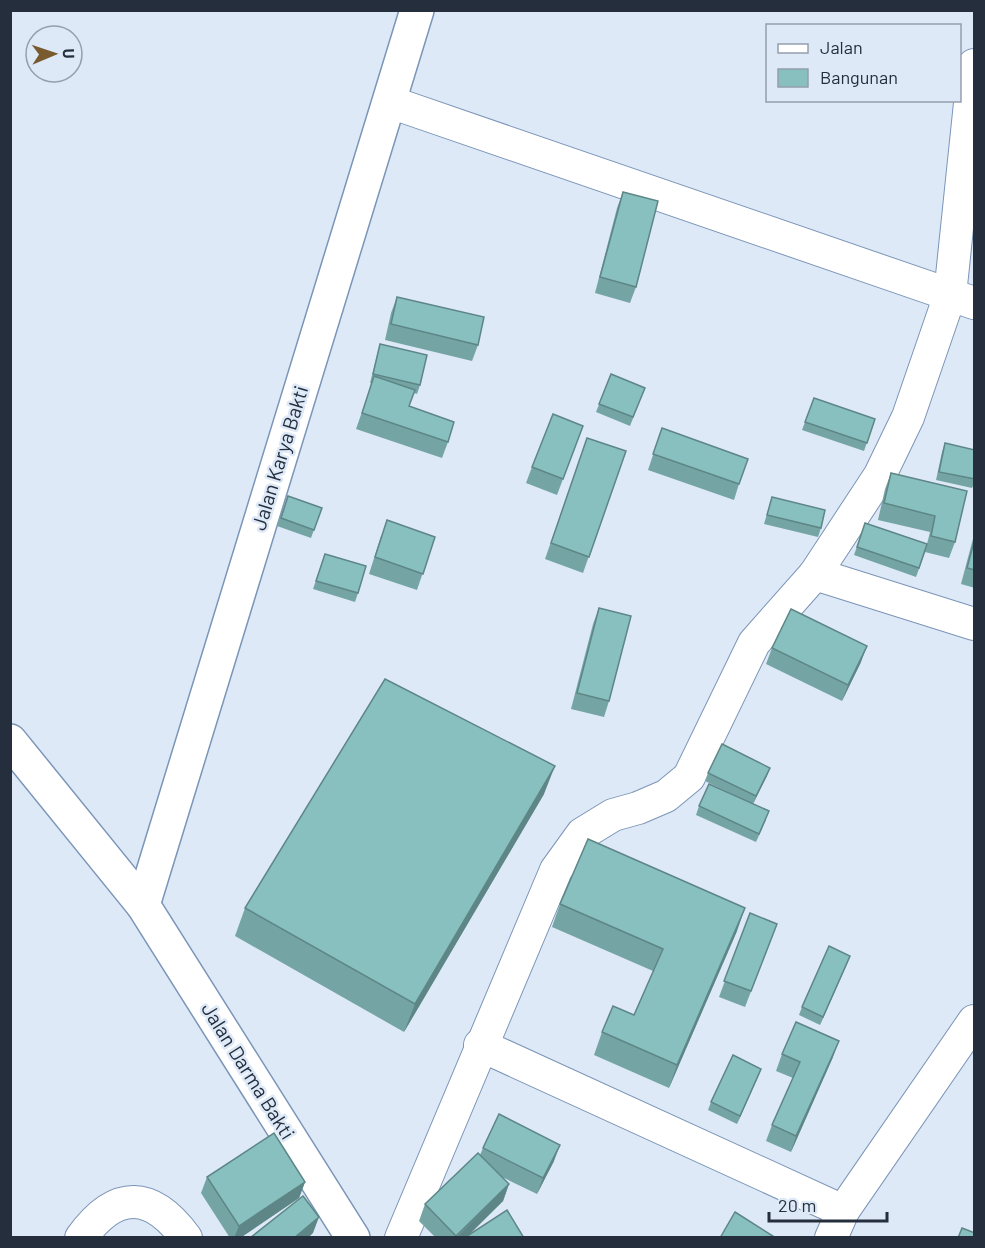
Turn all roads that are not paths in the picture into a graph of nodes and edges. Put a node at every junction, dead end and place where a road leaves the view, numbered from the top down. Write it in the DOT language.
graph roads {
  1 [pos="417,10"];
  2 [pos="975,65"];
  3 [pos="390,102"];
  4 [pos="962,299"];
  5 [pos="815,574"];
  6 [pos="975,624"];
  7 [pos="10,741"];
  8 [pos="143,904"];
  9 [pos="975,1020"];
  10 [pos="480,1045"];
  11 [pos="837,1224"];
  12 [pos="81,1238"];
  13 [pos="186,1238"];
  14 [pos="352,1238"];
  15 [pos="401,1238"];
  1 -- 3 [label="street, Jalan Karya Bakti"];
  2 -- 4 [label="street"];
  3 -- 4 [label="street"];
  3 -- 8 [label="street, Jalan Karya Bakti"];
  4 -- 5 [label="street"];
  5 -- 6 [label="street"];
  5 -- 10 [label="street"];
  7 -- 8 [label="street, Jalan Darma Bakti"];
  8 -- 14 [label="street, Jalan Darma Bakti"];
  9 -- 11 [label="street"];
  10 -- 11 [label="street"];
  10 -- 15 [label="street"];
  12 -- 13 [label="street"];
}
